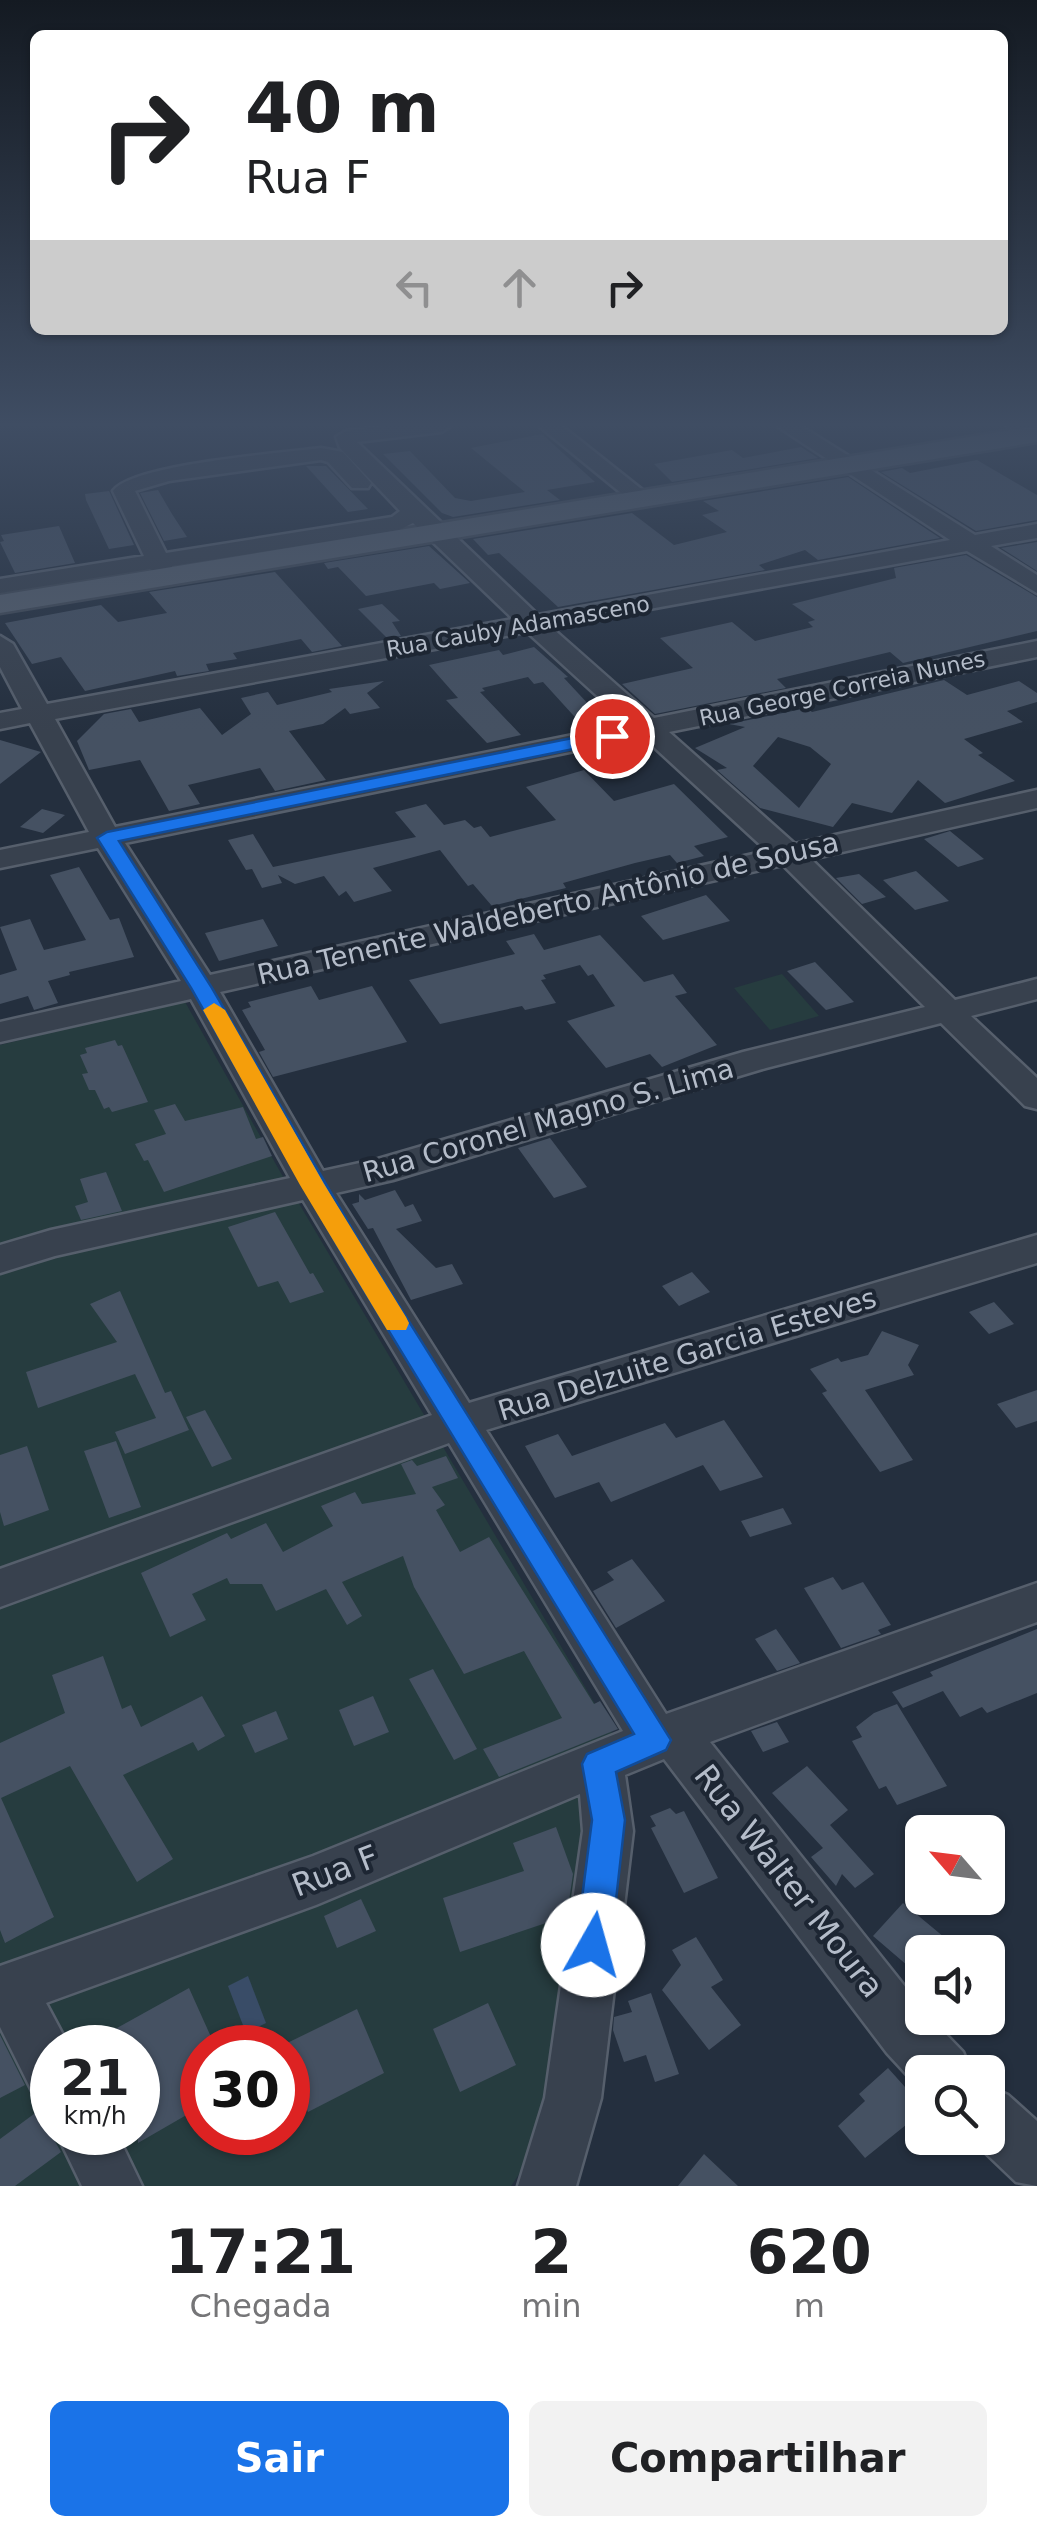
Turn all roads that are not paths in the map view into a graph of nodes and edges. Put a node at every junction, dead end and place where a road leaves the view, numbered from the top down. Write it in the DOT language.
graph roads {
  1 [pos="142,528"];
  2 [pos="384,528"];
  3 [pos="390,528"];
  4 [pos="428,528"];
  5 [pos="947,528"];
  6 [pos="1037,532"];
  7 [pos="970,543"];
  8 [pos="159,565"];
  9 [pos="0,586"];
  10 [pos="1037,586"];
  11 [pos="0,596"];
  12 [pos="0,604"];
  13 [pos="535,623"];
  14 [pos="0,644"];
  15 [pos="1037,649"];
  16 [pos="40,714"];
  17 [pos="0,722"];
  18 [pos="650,728"];
  19 [pos="1037,799"];
  20 [pos="107,838"];
  21 [pos="787,852"];
  22 [pos="0,859"];
  23 [pos="202,988"];
  24 [pos="1037,990"];
  25 [pos="946,1013"];
  26 [pos="0,1032"];
  27 [pos="1037,1098"];
  28 [pos="312,1185"];
  29 [pos="1037,1249"];
  30 [pos="0,1259"];
  31 [pos="457,1423"];
  32 [pos="0,1588"];
  33 [pos="1037,1602"];
  34 [pos="665,1738"];
  35 [pos="598,1764"];
  36 [pos="5,1991"];
  37 [pos="30,2034"];
  38 [pos="926,2055"];
  39 [pos="1005,2131"];
  40 [pos="96,2155"];
  41 [pos="1037,2161"];
  42 [pos="113,2186"];
  43 [pos="547,2186"];
  1 -- 8 [label="street"];
  2 -- 8 [label="main road"];
  3 -- 12 [label="main road"];
  4 -- 13 [label="street"];
  5 -- 7 [label="street"];
  6 -- 7 [label="street, Rua Cauby Adamasceno"];
  7 -- 10 [label="street"];
  7 -- 13 [label="street, Rua Cauby Adamasceno"];
  8 -- 9 [label="street"];
  8 -- 11 [label="main road"];
  13 -- 16 [label="street, Rua Cauby Adamasceno"];
  13 -- 18 [label="street"];
  14 -- 16 [label="street, Rua Walter Moura"];
  15 -- 18 [label="street, Rua George Correia Nunes"];
  16 -- 17 [label="street, Rua Cauby Adamasceno"];
  16 -- 20 [label="street, Rua Walter Moura"];
  18 -- 20 [label="street, Rua George Correia Nunes"];
  18 -- 21 [label="street"];
  19 -- 21 [label="street, Rua Tenente Waldeberto Antônio de Sousa"];
  20 -- 22 [label="street, Rua George Correia Nunes"];
  20 -- 23 [label="street, Rua Walter Moura"];
  21 -- 23 [label="street, Rua Tenente Waldeberto Antônio de Sousa"];
  21 -- 25 [label="street"];
  23 -- 26 [label="street, Rua Tenente Waldeberto Antônio de Sousa"];
  23 -- 28 [label="street, Rua Walter Moura"];
  24 -- 25 [label="street, Rua Coronel Magno S. Lima"];
  25 -- 27 [label="street"];
  25 -- 28 [label="street, Rua Coronel Magno S. Lima"];
  28 -- 30 [label="street, Rua Coronel Magno S. Lima"];
  28 -- 31 [label="street, Rua Walter Moura"];
  29 -- 31 [label="street, Rua Delzuite Garcia Esteves"];
  31 -- 32 [label="street, Rua Delzuite Garcia Esteves"];
  31 -- 34 [label="street, Rua Walter Moura"];
  33 -- 34 [label="street, Rua F"];
  34 -- 35 [label="street, Rua F"];
  34 -- 38 [label="street, Rua Walter Moura"];
  35 -- 36 [label="street, Rua F"];
  35 -- 43 [label="street"];
  36 -- 37 [label="street"];
  39 -- 41 [label="street"];
  40 -- 42 [label="street"];
}
